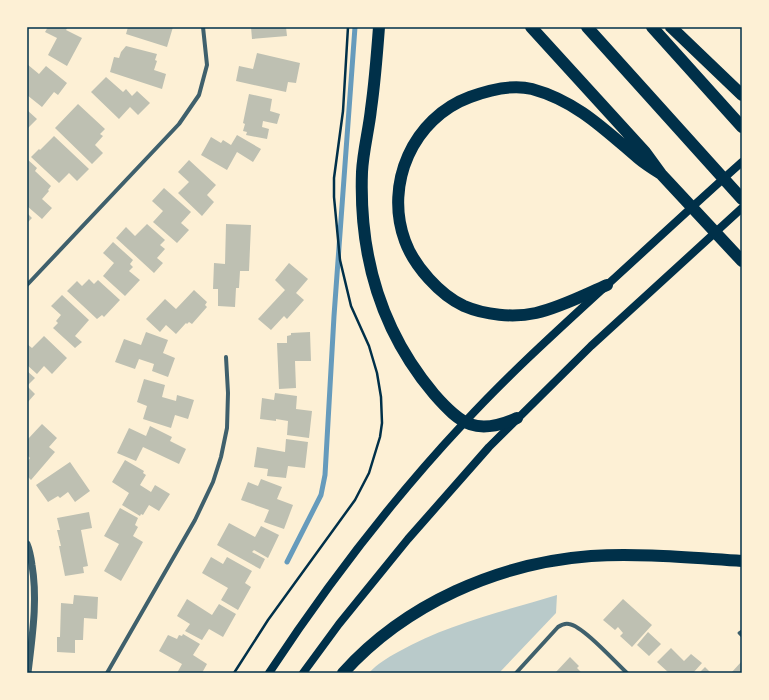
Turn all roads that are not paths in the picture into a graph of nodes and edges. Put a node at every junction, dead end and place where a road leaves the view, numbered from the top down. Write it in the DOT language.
graph roads {
  1 [pos="202,27"];
  2 [pos="379,27"];
  3 [pos="531,27"];
  4 [pos="586,27"];
  5 [pos="652,27"];
  6 [pos="671,27"];
  7 [pos="742,95"];
  8 [pos="742,127"];
  9 [pos="742,162"];
  10 [pos="661,174"];
  11 [pos="742,199"];
  12 [pos="742,208"];
  13 [pos="742,261"];
  14 [pos="27,285"];
  15 [pos="607,285"];
  16 [pos="226,356"];
  17 [pos="517,418"];
  18 [pos="464,423"];
  19 [pos="27,544"];
  20 [pos="742,561"];
  21 [pos="742,631"];
  22 [pos="742,636"];
  23 [pos="28,673"];
  24 [pos="107,673"];
  25 [pos="269,673"];
  26 [pos="303,673"];
  27 [pos="342,673"];
  28 [pos="516,673"];
  29 [pos="628,673"];
  1 -- 14 [label="street"];
  2 -- 18 [label="highway"];
  3 -- 10 [label="highway"];
  4 -- 11 [label="highway"];
  5 -- 8 [label="highway"];
  6 -- 7 [label="highway"];
  9 -- 15 [label="main road"];
  10 -- 13 [label="highway"];
  10 -- 15 [label="highway"];
  12 -- 17 [label="main road"];
  15 -- 18 [label="main road"];
  16 -- 24 [label="street"];
  17 -- 18 [label="highway"];
  17 -- 26 [label="main road"];
  18 -- 25 [label="main road"];
  19 -- 23 [label="street"];
  20 -- 27 [label="highway"];
  21 -- 22 [label="lane"];
  28 -- 29 [label="street"];
}
